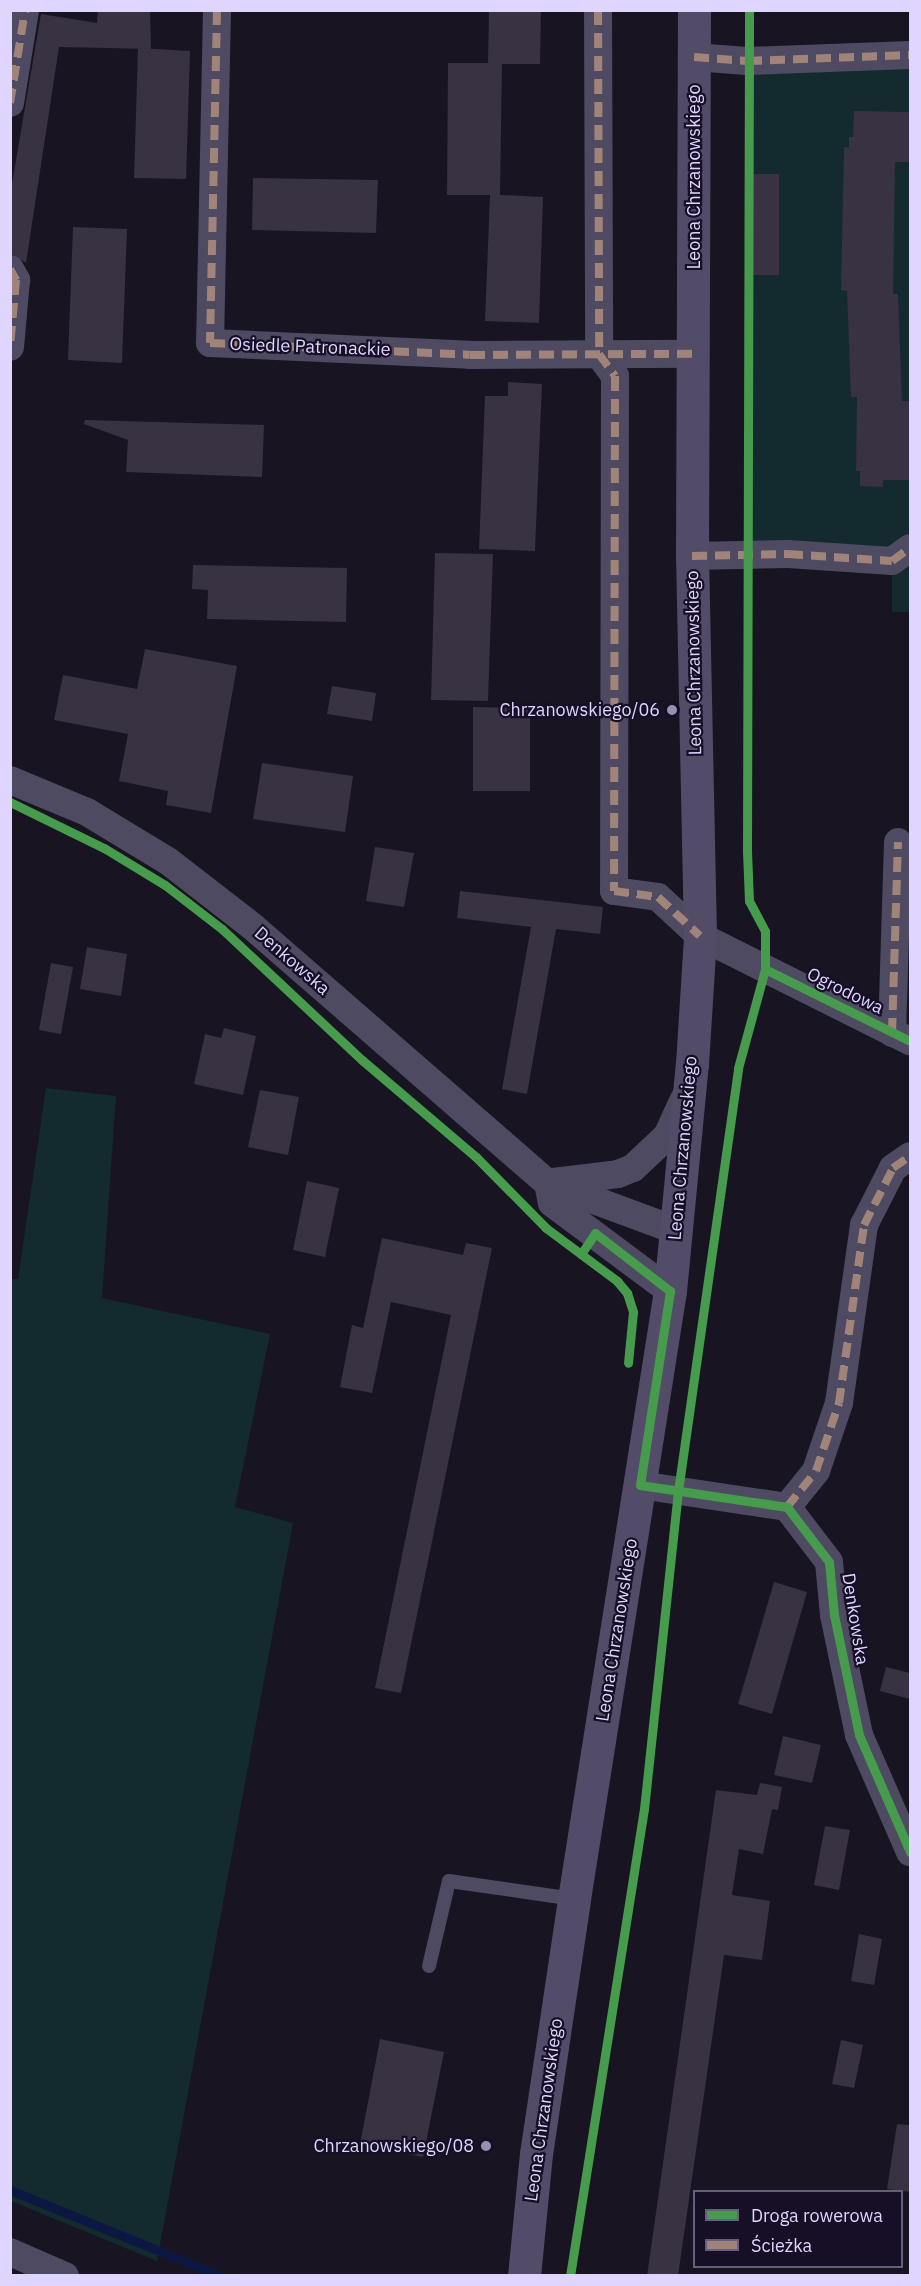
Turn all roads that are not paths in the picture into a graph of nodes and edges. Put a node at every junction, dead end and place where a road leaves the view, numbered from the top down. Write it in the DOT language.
graph roads {
  1 [pos="25,10"];
  2 [pos="217,10"];
  3 [pos="598,10"];
  4 [pos="694,10"];
  5 [pos="910,54"];
  6 [pos="694,57"];
  7 [pos="10,103"];
  8 [pos="10,269"];
  9 [pos="10,347"];
  10 [pos="599,354"];
  11 [pos="693,354"];
  12 [pos="910,548"];
  13 [pos="692,556"];
  14 [pos="10,780"];
  15 [pos="898,842"];
  16 [pos="700,936"];
  17 [pos="901,1037"];
  18 [pos="688,1090"];
  19 [pos="910,1156"];
  20 [pos="548,1183"];
  21 [pos="675,1230"];
  22 [pos="670,1291"];
  23 [pos="640,1485"];
  24 [pos="787,1506"];
  25 [pos="910,1852"];
  26 [pos="574,1899"];
  27 [pos="429,1966"];
  28 [pos="10,2252"];
  29 [pos="65,2276"];
  30 [pos="524,2276"];
  1 -- 7 [label="street"];
  2 -- 10 [label="street, Osiedle Patronackie"];
  3 -- 10 [label="street"];
  4 -- 6 [label="street, Leona Chrzanowskiego"];
  5 -- 6 [label="street"];
  6 -- 11 [label="street, Leona Chrzanowskiego"];
  8 -- 9 [label="street"];
  10 -- 11 [label="street, Osiedle Patronackie"];
  10 -- 16 [label="street, Ogrodowa"];
  11 -- 13 [label="street, Leona Chrzanowskiego"];
  12 -- 13 [label="street"];
  13 -- 16 [label="street, Leona Chrzanowskiego"];
  14 -- 20 [label="street, Denkowska"];
  15 -- 17 [label="street"];
  16 -- 17 [label="street, Ogrodowa"];
  16 -- 18 [label="street, Leona Chrzanowskiego"];
  18 -- 20 [label="street"];
  18 -- 21 [label="street, Leona Chrzanowskiego"];
  19 -- 24 [label="street"];
  20 -- 21 [label="street, Denkowska"];
  20 -- 22 [label="street, Denkowska"];
  21 -- 22 [label="street, Leona Chrzanowskiego"];
  22 -- 23 [label="street, Leona Chrzanowskiego"];
  23 -- 24 [label="street"];
  23 -- 26 [label="street, Leona Chrzanowskiego"];
  24 -- 25 [label="street, Denkowska"];
  26 -- 27 [label="lane"];
  26 -- 30 [label="street, Leona Chrzanowskiego"];
  28 -- 29 [label="street"];
}
